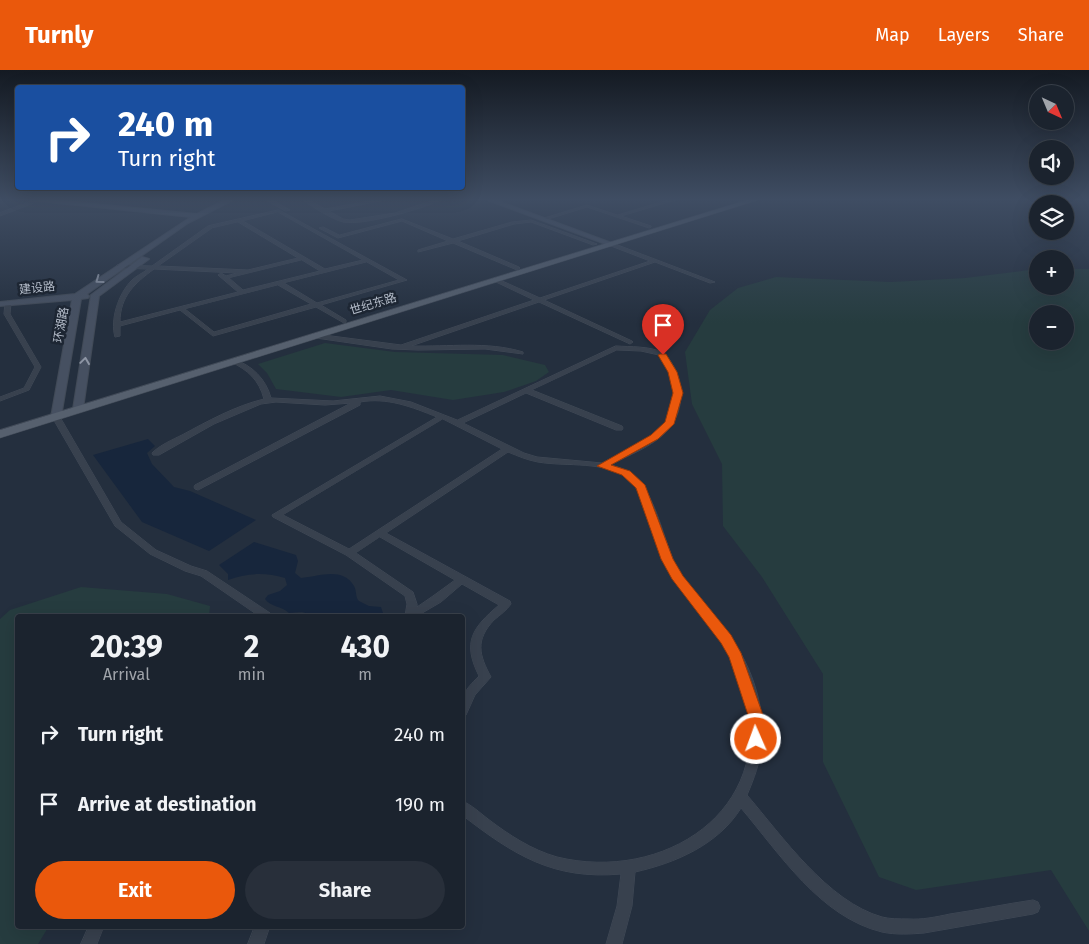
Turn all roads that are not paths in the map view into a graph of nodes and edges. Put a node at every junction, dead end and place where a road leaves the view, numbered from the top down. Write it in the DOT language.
graph roads {
  1 [pos="160,241"];
  2 [pos="168,241"];
  3 [pos="190,241"];
  4 [pos="274,241"];
  5 [pos="332,241"];
  6 [pos="453,241"];
  7 [pos="600,241"];
  8 [pos="602,241"];
  9 [pos="614,241"];
  10 [pos="616,241"];
  11 [pos="608,243"];
  12 [pos="420,250"];
  13 [pos="303,258"];
  14 [pos="368,260"];
  15 [pos="654,261"];
  16 [pos="119,266"];
  17 [pos="133,267"];
  18 [pos="152,268"];
  19 [pos="517,268"];
  20 [pos="215,271"];
  21 [pos="324,271"];
  22 [pos="248,272"];
  23 [pos="224,278"];
  24 [pos="498,281"];
  25 [pos="712,282"];
  26 [pos="279,283"];
  27 [pos="242,292"];
  28 [pos="95,295"];
  29 [pos="77,297"];
  30 [pos="540,299"];
  31 [pos="4,304"];
  32 [pos="314,305"];
  33 [pos="181,308"];
  34 [pos="344,321"];
  35 [pos="116,325"];
  36 [pos="117,336"];
  37 [pos="316,336"];
  38 [pos="630,342"];
  39 [pos="402,347"];
  40 [pos="521,353"];
  41 [pos="233,362"];
  42 [pos="526,390"];
  43 [pos="0,399"];
  44 [pos="268,400"];
  45 [pos="363,400"];
  46 [pos="79,405"];
  47 [pos="57,412"];
  48 [pos="442,417"];
  49 [pos="456,423"];
  50 [pos="0,425"];
  51 [pos="618,428"];
  52 [pos="0,434"];
  53 [pos="507,449"];
  54 [pos="156,453"];
  55 [pos="602,466"];
  56 [pos="198,487"];
  57 [pos="380,533"];
  58 [pos="349,553"];
  59 [pos="462,579"];
  60 [pos="261,614"];
  61 [pos="410,614"];
  62 [pos="413,614"];
  63 [pos="465,705"];
  64 [pos="739,796"];
  65 [pos="465,809"];
  66 [pos="628,866"];
  67 [pos="1033,907"];
  68 [pos="96,929"];
  69 [pos="262,929"];
  70 [pos="89,944"];
  71 [pos="256,944"];
  72 [pos="614,944"];
  1 -- 16 [label="main road, 环湖路"];
  2 -- 17 [label="main road, 环湖路"];
  3 -- 18 [label="street"];
  4 -- 13 [label="street"];
  5 -- 14 [label="street"];
  6 -- 12 [label="street"];
  6 -- 19 [label="street"];
  7 -- 11 [label="street"];
  8 -- 11 [label="main road"];
  9 -- 11 [label="main road, 世纪东路"];
  10 -- 11 [label="main road, 世纪东路"];
  11 -- 15 [label="street"];
  11 -- 19 [label="main road, 世纪东路"];
  11 -- 24 [label="main road, 世纪东路"];
  13 -- 21 [label="street"];
  13 -- 22 [label="street"];
  14 -- 21 [label="street"];
  14 -- 32 [label="street"];
  15 -- 25 [label="street"];
  15 -- 30 [label="street"];
  16 -- 17 [label="street"];
  16 -- 29 [label="main road, 环湖路, one-way"];
  17 -- 18 [label="street"];
  17 -- 28 [label="main road, 环湖路"];
  18 -- 20 [label="street"];
  18 -- 35 [label="street"];
  19 -- 34 [label="main road, 世纪东路"];
  20 -- 22 [label="street"];
  20 -- 23 [label="street"];
  21 -- 26 [label="street"];
  22 -- 23 [label="street"];
  23 -- 27 [label="street"];
  24 -- 30 [label="street"];
  24 -- 37 [label="main road, 世纪东路"];
  26 -- 27 [label="street"];
  26 -- 32 [label="street"];
  27 -- 33 [label="street"];
  28 -- 29 [label="main road, 建设路"];
  46 -- 28 [label="main road, 环湖路, one-way"];
  29 -- 31 [label="main road, 建设路"];
  29 -- 47 [label="main road, 环湖路"];
  30 -- 38 [label="street"];
  30 -- 39 [label="street"];
  31 -- 43 [label="street"];
  32 -- 33 [label="street"];
  32 -- 34 [label="street"];
  33 -- 35 [label="street"];
  34 -- 46 [label="main road, 世纪东路"];
  35 -- 36 [label="street"];
  37 -- 39 [label="street"];
  37 -- 41 [label="main road, 世纪东路"];
  39 -- 40 [label="street"];
  41 -- 44 [label="street"];
  41 -- 46 [label="main road, 世纪东路"];
  42 -- 49 [label="street"];
  42 -- 51 [label="street"];
  42 -- 55 [label="street"];
  44 -- 45 [label="street"];
  44 -- 54 [label="street"];
  45 -- 48 [label="street"];
  45 -- 56 [label="street"];
  46 -- 47 [label="main road, 世纪东路"];
  47 -- 50 [label="main road, 世纪东路"];
  47 -- 52 [label="main road, 世纪东路"];
  47 -- 60 [label="street"];
  48 -- 49 [label="street"];
  48 -- 58 [label="street"];
  49 -- 53 [label="street"];
  53 -- 55 [label="street"];
  53 -- 57 [label="street"];
  55 -- 64 [label="street"];
  57 -- 58 [label="street"];
  57 -- 59 [label="street"];
  58 -- 61 [label="street"];
  59 -- 62 [label="street"];
  59 -- 63 [label="street"];
  64 -- 66 [label="street"];
  64 -- 67 [label="street"];
  65 -- 66 [label="street"];
  66 -- 72 [label="street"];
  68 -- 70 [label="street"];
  69 -- 71 [label="street"];
}
